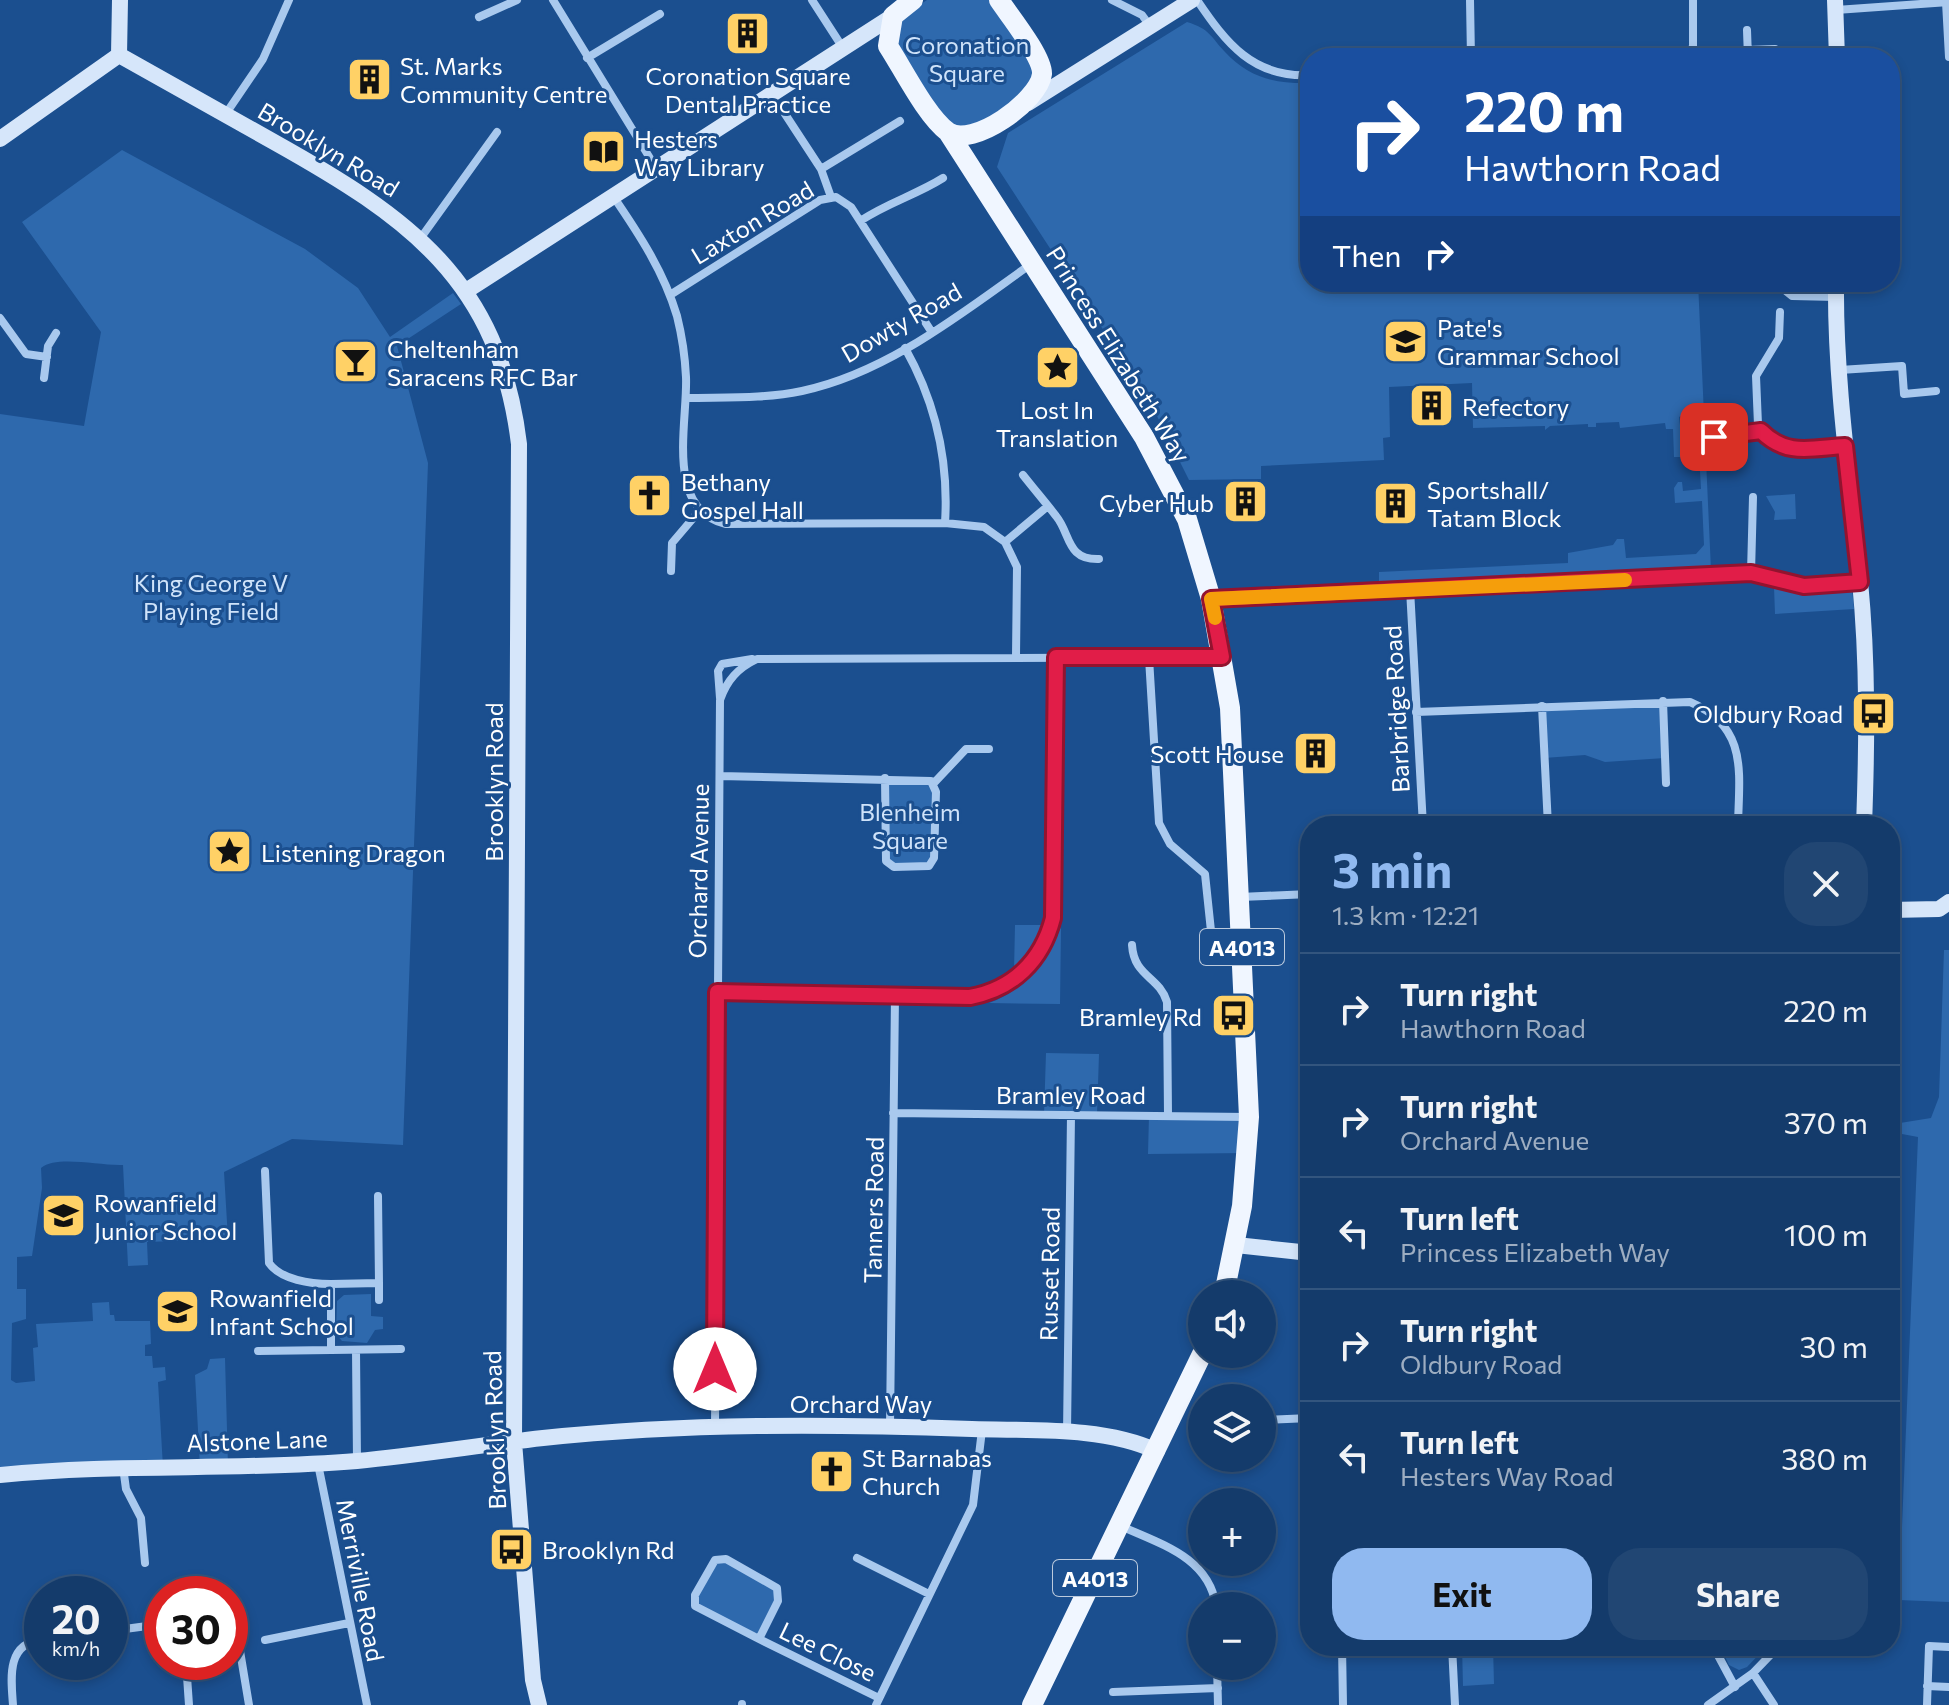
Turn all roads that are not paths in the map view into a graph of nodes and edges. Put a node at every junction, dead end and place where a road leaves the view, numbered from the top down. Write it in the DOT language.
graph roads {
  1 [pos="120,0"];
  2 [pos="289,0"];
  3 [pos="517,0"];
  4 [pos="553,0"];
  5 [pos="812,0"];
  6 [pos="913,0"];
  7 [pos="999,0"];
  8 [pos="1112,0"];
  9 [pos="1194,0"];
  10 [pos="1470,0"];
  11 [pos="1693,0"];
  12 [pos="1948,2"];
  13 [pos="1835,5"];
  14 [pos="660,14"];
  15 [pos="893,16"];
  16 [pos="479,17"];
  17 [pos="1150,27"];
  18 [pos="1747,30"];
  19 [pos="849,44"];
  20 [pos="888,46"];
  21 [pos="1471,48"];
  22 [pos="1692,48"];
  23 [pos="1747,48"];
  24 [pos="1837,48"];
  25 [pos="119,55"];
  26 [pos="1949,57"];
  27 [pos="587,58"];
  28 [pos="1041,63"];
  29 [pos="1072,76"];
  30 [pos="1300,76"];
  31 [pos="1028,103"];
  32 [pos="785,114"];
  33 [pos="225,115"];
  34 [pos="900,121"];
  35 [pos="497,132"];
  36 [pos="948,132"];
  37 [pos="972,135"];
  38 [pos="0,139"];
  39 [pos="968,167"];
  40 [pos="656,169"];
  41 [pos="821,169"];
  42 [pos="943,178"];
  43 [pos="613,196"];
  44 [pos="831,197"];
  45 [pos="860,221"];
  46 [pos="420,239"];
  47 [pos="1032,264"];
  48 [pos="466,291"];
  49 [pos="1787,292"];
  50 [pos="1817,292"];
  51 [pos="1836,292"];
  52 [pos="670,295"];
  53 [pos="1780,312"];
  54 [pos="0,318"];
  55 [pos="931,331"];
  56 [pos="56,333"];
  57 [pos="905,348"];
  58 [pos="47,357"];
  59 [pos="1840,370"];
  60 [pos="44,378"];
  61 [pos="1936,391"];
  62 [pos="686,398"];
  63 [pos="1761,431"];
  64 [pos="1714,437"];
  65 [pos="1845,446"];
  66 [pos="1023,475"];
  67 [pos="1753,497"];
  68 [pos="1048,506"];
  69 [pos="701,509"];
  70 [pos="945,523"];
  71 [pos="1005,542"];
  72 [pos="1099,559"];
  73 [pos="671,571"];
  74 [pos="1751,573"];
  75 [pos="1860,582"];
  76 [pos="1410,589"];
  77 [pos="1211,599"];
  78 [pos="1016,656"];
  79 [pos="1056,657"];
  80 [pos="1222,657"];
  81 [pos="1149,658"];
  82 [pos="757,659"];
  83 [pos="720,700"];
  84 [pos="1663,701"];
  85 [pos="1542,706"];
  86 [pos="1416,712"];
  87 [pos="989,749"];
  88 [pos="720,776"];
  89 [pos="885,778"];
  90 [pos="1666,783"];
  91 [pos="933,784"];
  92 [pos="1422,816"];
  93 [pos="1548,816"];
  94 [pos="1738,816"];
  95 [pos="1864,816"];
  96 [pos="1300,894"];
  97 [pos="1240,897"];
  98 [pos="1949,902"];
  99 [pos="1900,910"];
  100 [pos="1211,931"];
  101 [pos="1132,945"];
  102 [pos="717,992"];
  103 [pos="895,996"];
  104 [pos="893,1113"];
  105 [pos="1071,1115"];
  106 [pos="1168,1115"];
  107 [pos="1249,1117"];
  108 [pos="265,1171"];
  109 [pos="378,1196"];
  110 [pos="1236,1245"];
  111 [pos="1300,1252"];
  112 [pos="1227,1280"];
  113 [pos="379,1283"];
  114 [pos="331,1284"];
  115 [pos="379,1300"];
  116 [pos="401,1349"];
  117 [pos="331,1350"];
  118 [pos="356,1350"];
  119 [pos="258,1351"];
  120 [pos="1196,1368"];
  121 [pos="1300,1418"];
  122 [pos="1276,1419"];
  123 [pos="890,1426"];
  124 [pos="715,1427"];
  125 [pos="982,1429"];
  126 [pos="1067,1433"];
  127 [pos="514,1442"];
  128 [pos="1157,1451"];
  129 [pos="357,1461"];
  130 [pos="317,1463"];
  131 [pos="123,1467"];
  132 [pos="0,1475"];
  133 [pos="1120,1526"];
  134 [pos="857,1558"];
  135 [pos="145,1563"];
  136 [pos="1211,1592"];
  137 [pos="929,1594"];
  138 [pos="349,1623"];
  139 [pos="759,1639"];
  140 [pos="265,1640"];
  141 [pos="24,1647"];
  142 [pos="1949,1647"];
  143 [pos="1342,1656"];
  144 [pos="1453,1656"];
  145 [pos="1718,1656"];
  146 [pos="1769,1656"];
  147 [pos="1753,1673"];
  148 [pos="187,1680"];
  149 [pos="243,1680"];
  150 [pos="1218,1680"];
  151 [pos="1927,1686"];
  152 [pos="1735,1687"];
  153 [pos="1949,1687"];
  154 [pos="1218,1688"];
  155 [pos="1113,1692"];
  156 [pos="878,1702"];
  157 [pos="13,1705"];
  158 [pos="189,1705"];
  159 [pos="249,1705"];
  160 [pos="367,1705"];
  161 [pos="539,1705"];
  162 [pos="1032,1705"];
  163 [pos="1218,1705"];
  164 [pos="1343,1705"];
  165 [pos="1455,1705"];
  166 [pos="1708,1705"];
  167 [pos="1774,1705"];
  168 [pos="1927,1705"];
  1 -- 25 [label="street"];
  2 -- 33 [label="street"];
  3 -- 16 [label="street"];
  4 -- 27 [label="street"];
  5 -- 19 [label="street"];
  6 -- 15 [label="main road"];
  7 -- 28 [label="main road"];
  8 -- 17 [label="street"];
  9 -- 17 [label="street"];
  9 -- 30 [label="street"];
  10 -- 21 [label="street"];
  11 -- 22 [label="street"];
  12 -- 13 [label="street"];
  12 -- 26 [label="street"];
  13 -- 24 [label="street"];
  14 -- 27 [label="street"];
  15 -- 19 [label="street"];
  15 -- 20 [label="main road"];
  17 -- 29 [label="street"];
  18 -- 23 [label="street"];
  19 -- 20 [label="street"];
  19 -- 40 [label="street"];
  20 -- 36 [label="main road, A4013"];
  25 -- 33 [label="street, Brooklyn Road"];
  25 -- 38 [label="street"];
  27 -- 40 [label="street"];
  28 -- 29 [label="street"];
  28 -- 31 [label="main road"];
  29 -- 31 [label="street"];
  31 -- 37 [label="main road"];
  32 -- 41 [label="street"];
  33 -- 46 [label="street, Brooklyn Road"];
  34 -- 41 [label="street"];
  35 -- 46 [label="street"];
  36 -- 37 [label="main road"];
  36 -- 39 [label="main road, Princess Elizabeth Way / A4013"];
  37 -- 39 [label="main road"];
  39 -- 47 [label="main road, Princess Elizabeth Way / A4013"];
  40 -- 43 [label="street"];
  41 -- 44 [label="street"];
  42 -- 45 [label="street"];
  43 -- 48 [label="street"];
  43 -- 52 [label="street"];
  44 -- 45 [label="street, Laxton Road"];
  44 -- 52 [label="street, Laxton Road"];
  45 -- 55 [label="street, Laxton Road"];
  46 -- 48 [label="street, Brooklyn Road"];
  47 -- 55 [label="street, Dowty Road"];
  47 -- 77 [label="main road, Princess Elizabeth Way / A4013"];
  48 -- 127 [label="street, Brooklyn Road"];
  49 -- 50 [label="street"];
  51 -- 59 [label="street"];
  52 -- 62 [label="street"];
  53 -- 63 [label="street"];
  54 -- 58 [label="street"];
  55 -- 57 [label="street, Dowty Road"];
  56 -- 58 [label="street"];
  57 -- 62 [label="street, Dowty Road"];
  57 -- 70 [label="street"];
  58 -- 60 [label="street"];
  59 -- 61 [label="street"];
  59 -- 65 [label="street"];
  62 -- 69 [label="street"];
  63 -- 64 [label="street"];
  63 -- 65 [label="street"];
  65 -- 75 [label="street"];
  66 -- 68 [label="street"];
  67 -- 74 [label="street"];
  68 -- 71 [label="street"];
  68 -- 72 [label="street"];
  69 -- 70 [label="street"];
  69 -- 73 [label="street"];
  70 -- 71 [label="street"];
  71 -- 78 [label="street"];
  74 -- 75 [label="street"];
  74 -- 76 [label="street"];
  75 -- 95 [label="street"];
  76 -- 77 [label="street"];
  76 -- 86 [label="street, Barbridge Road"];
  77 -- 80 [label="main road, Princess Elizabeth Way / A4013"];
  78 -- 79 [label="street, Orchard Avenue"];
  78 -- 82 [label="street, Orchard Avenue"];
  79 -- 81 [label="street, Orchard Avenue"];
  79 -- 103 [label="street"];
  80 -- 81 [label="street, Orchard Avenue"];
  80 -- 97 [label="main road, Princess Elizabeth Way / A4013"];
  81 -- 100 [label="street"];
  82 -- 83 [label="street"];
  82 -- 83 [label="street, Orchard Avenue"];
  83 -- 88 [label="street, Orchard Avenue"];
  84 -- 85 [label="street"];
  84 -- 90 [label="street"];
  84 -- 94 [label="street"];
  85 -- 86 [label="street"];
  85 -- 93 [label="street"];
  86 -- 92 [label="street, Barbridge Road"];
  87 -- 91 [label="street"];
  88 -- 89 [label="street"];
  88 -- 102 [label="street, Orchard Avenue"];
  89 -- 91 [label="street"];
  89 -- 91 [label="street"];
  96 -- 97 [label="street"];
  97 -- 107 [label="main road, Princess Elizabeth Way / A4013"];
  98 -- 99 [label="street"];
  101 -- 106 [label="street"];
  102 -- 103 [label="street"];
  102 -- 124 [label="street, Orchard Avenue"];
  103 -- 104 [label="street, Tanners Road"];
  104 -- 105 [label="street, Bramley Road"];
  104 -- 123 [label="street, Tanners Road"];
  105 -- 106 [label="street, Bramley Road"];
  105 -- 126 [label="street, Russet Road"];
  106 -- 107 [label="street, Bramley Road"];
  107 -- 110 [label="main road, Princess Elizabeth Way / A4013"];
  108 -- 114 [label="street"];
  109 -- 113 [label="street"];
  110 -- 111 [label="street"];
  110 -- 112 [label="main road, Princess Elizabeth Way / A4013"];
  113 -- 114 [label="street"];
  113 -- 115 [label="street"];
  114 -- 117 [label="street"];
  116 -- 118 [label="street"];
  117 -- 118 [label="street"];
  117 -- 119 [label="street"];
  118 -- 129 [label="street"];
  120 -- 128 [label="main road, A4013"];
  121 -- 122 [label="street"];
  123 -- 124 [label="street, Orchard Way"];
  123 -- 125 [label="street, Orchard Way"];
  124 -- 127 [label="street, Orchard Way"];
  125 -- 126 [label="street, Orchard Way"];
  125 -- 137 [label="street"];
  126 -- 128 [label="street, Orchard Way"];
  127 -- 129 [label="street, Alstone Lane"];
  127 -- 161 [label="street, Brooklyn Road"];
  128 -- 133 [label="main road, A4013"];
  129 -- 130 [label="street, Alstone Lane"];
  130 -- 131 [label="street, Alstone Lane"];
  130 -- 138 [label="street, Merriville Road"];
  131 -- 132 [label="street, Alstone Lane"];
  131 -- 135 [label="street"];
  133 -- 136 [label="street"];
  133 -- 162 [label="main road, A4013"];
  134 -- 137 [label="street"];
  137 -- 156 [label="street"];
  138 -- 140 [label="street"];
  138 -- 160 [label="street, Merriville Road"];
  139 -- 139 [label="street, Lee Close"];
  139 -- 156 [label="street, Lee Close"];
  141 -- 157 [label="street"];
  142 -- 151 [label="street"];
  143 -- 164 [label="street"];
  144 -- 165 [label="street"];
  145 -- 152 [label="street"];
  146 -- 147 [label="street"];
  147 -- 152 [label="street"];
  147 -- 167 [label="street"];
  148 -- 158 [label="street"];
  149 -- 159 [label="street"];
  150 -- 154 [label="street"];
  151 -- 153 [label="street"];
  151 -- 168 [label="street"];
  152 -- 166 [label="street"];
  154 -- 155 [label="street"];
  154 -- 163 [label="street"];
}
